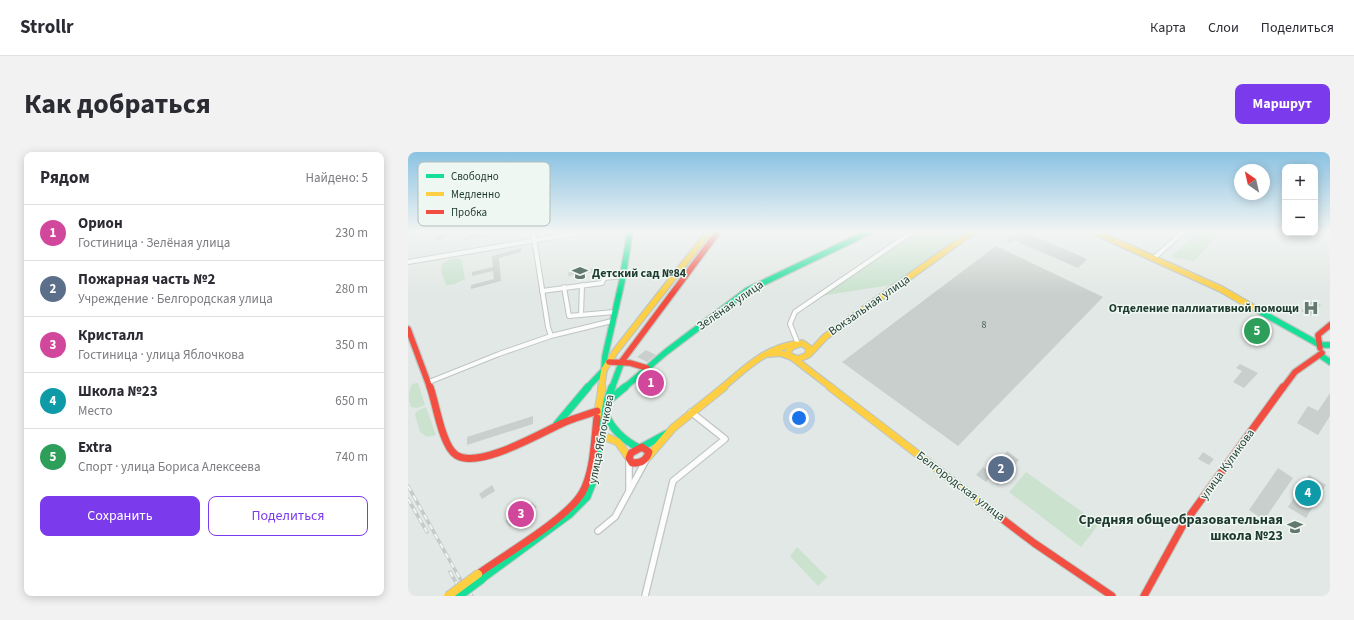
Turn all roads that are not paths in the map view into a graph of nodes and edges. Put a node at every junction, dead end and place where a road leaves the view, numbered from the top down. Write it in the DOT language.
graph roads {
  1 [pos="462,253"];
  2 [pos="537,253"];
  3 [pos="627,253"];
  4 [pos="693,253"];
  5 [pos="702,253"];
  6 [pos="826,253"];
  7 [pos="882,253"];
  8 [pos="943,253"];
  9 [pos="1142,253"];
  10 [pos="1160,253"];
  11 [pos="1154,258"];
  12 [pos="408,262"];
  13 [pos="623,276"];
  14 [pos="582,285"];
  15 [pos="564,287"];
  16 [pos="542,291"];
  17 [pos="614,312"];
  18 [pos="581,315"];
  19 [pos="612,321"];
  20 [pos="1330,325"];
  21 [pos="408,329"];
  22 [pos="551,336"];
  23 [pos="825,337"];
  24 [pos="798,344"];
  25 [pos="1320,345"];
  26 [pos="1330,345"];
  27 [pos="809,354"];
  28 [pos="1321,354"];
  29 [pos="762,356"];
  30 [pos="792,358"];
  31 [pos="1330,359"];
  32 [pos="609,362"];
  33 [pos="1330,362"];
  34 [pos="620,363"];
  35 [pos="647,368"];
  36 [pos="604,370"];
  37 [pos="812,372"];
  38 [pos="429,382"];
  39 [pos="606,403"];
  40 [pos="597,411"];
  41 [pos="604,411"];
  42 [pos="691,412"];
  43 [pos="556,425"];
  44 [pos="673,428"];
  45 [pos="601,435"];
  46 [pos="614,437"];
  47 [pos="600,443"];
  48 [pos="640,448"];
  49 [pos="647,458"];
  50 [pos="629,459"];
  51 [pos="629,491"];
  52 [pos="598,531"];
  53 [pos="480,577"];
  54 [pos="448,596"];
  55 [pos="459,596"];
  56 [pos="645,596"];
  57 [pos="1112,596"];
  58 [pos="1144,596"];
  1 -- 12 [label="street"];
  2 -- 16 [label="street"];
  3 -- 13 [label="main road"];
  4 -- 32 [label="main road, улица Яблочкова"];
  5 -- 34 [label="main road, улица Яблочкова"];
  6 -- 35 [label="main road, Зелёная улица"];
  7 -- 24 [label="street"];
  8 -- 23 [label="main road, Вокзальная улица"];
  9 -- 11 [label="main road"];
  10 -- 11 [label="street"];
  11 -- 25 [label="main road"];
  13 -- 14 [label="street"];
  13 -- 17 [label="main road"];
  14 -- 15 [label="street"];
  14 -- 18 [label="street"];
  15 -- 16 [label="street"];
  15 -- 18 [label="street"];
  16 -- 22 [label="street"];
  17 -- 18 [label="street"];
  17 -- 19 [label="main road"];
  19 -- 22 [label="street"];
  19 -- 36 [label="main road"];
  20 -- 25 [label="main road"];
  21 -- 38 [label="main road"];
  22 -- 38 [label="street"];
  23 -- 24 [label="main road, Вокзальная улица"];
  23 -- 27 [label="main road, Вокзальная улица"];
  24 -- 27 [label="main road"];
  24 -- 29 [label="main road, Вокзальная улица"];
  24 -- 30 [label="main road"];
  25 -- 26 [label="main road"];
  25 -- 28 [label="main road"];
  27 -- 30 [label="main road"];
  27 -- 37 [label="main road"];
  28 -- 31 [label="main road"];
  28 -- 33 [label="main road"];
  28 -- 58 [label="main road, улица Куликова"];
  29 -- 30 [label="main road"];
  29 -- 42 [label="main road, Вокзальная улица"];
  30 -- 37 [label="main road, Белгородская улица"];
  32 -- 34 [label="main road"];
  32 -- 36 [label="main road, улица Яблочкова"];
  34 -- 35 [label="main road"];
  34 -- 39 [label="main road, улица Яблочкова"];
  35 -- 39 [label="main road, Зелёная улица"];
  36 -- 40 [label="main road, улица Яблочкова"];
  36 -- 43 [label="main road"];
  37 -- 57 [label="main road, Белгородская улица"];
  38 -- 43 [label="main road"];
  39 -- 41 [label="main road, улица Яблочкова"];
  40 -- 43 [label="main road"];
  40 -- 53 [label="main road, улица Яблочкова"];
  41 -- 45 [label="main road, улица Яблочкова"];
  41 -- 48 [label="main road"];
  42 -- 44 [label="main road, Вокзальная улица"];
  42 -- 56 [label="street"];
  44 -- 48 [label="main road"];
  44 -- 49 [label="main road"];
  45 -- 46 [label="main road"];
  45 -- 47 [label="main road, улица Яблочкова"];
  46 -- 47 [label="main road"];
  46 -- 50 [label="main road"];
  47 -- 53 [label="main road, улица Яблочкова"];
  48 -- 49 [label="main road"];
  48 -- 50 [label="main road"];
  49 -- 50 [label="main road"];
  49 -- 51 [label="street"];
  50 -- 51 [label="street"];
  51 -- 52 [label="street"];
  53 -- 54 [label="main road, bridge"];
  53 -- 55 [label="main road, bridge"];
}
